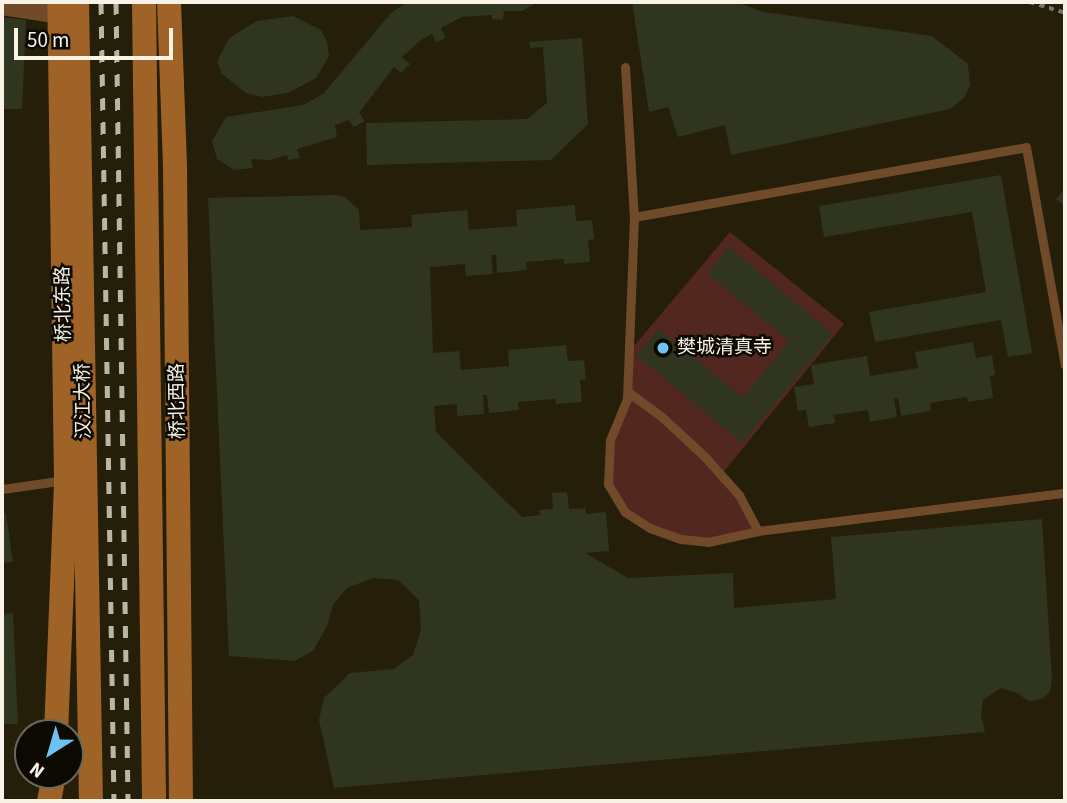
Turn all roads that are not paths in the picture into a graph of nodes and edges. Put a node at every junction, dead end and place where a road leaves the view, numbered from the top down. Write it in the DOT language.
graph roads {
  1 [pos="144,2"];
  2 [pos="169,2"];
  3 [pos="2,6"];
  4 [pos="65,6"];
  5 [pos="625,68"];
  6 [pos="634,217"];
  7 [pos="1065,365"];
  8 [pos="628,392"];
  9 [pos="66,480"];
  10 [pos="2,489"];
  11 [pos="1065,493"];
  12 [pos="758,531"];
  13 [pos="57,719"];
  14 [pos="91,801"];
  15 [pos="154,801"];
  16 [pos="181,801"];
  1 -- 15 [label="main road"];
  2 -- 16 [label="main road, 桥北西路"];
  3 -- 4 [label="street"];
  4 -- 9 [label="main road, 桥北东路"];
  4 -- 14 [label="main road, 汉江大桥"];
  5 -- 6 [label="lane"];
  6 -- 7 [label="lane"];
  6 -- 8 [label="lane"];
  8 -- 12 [label="lane"];
  8 -- 12 [label="lane"];
  9 -- 10 [label="lane"];
  9 -- 13 [label="main road, 桥北东路"];
  11 -- 12 [label="lane"];
}
